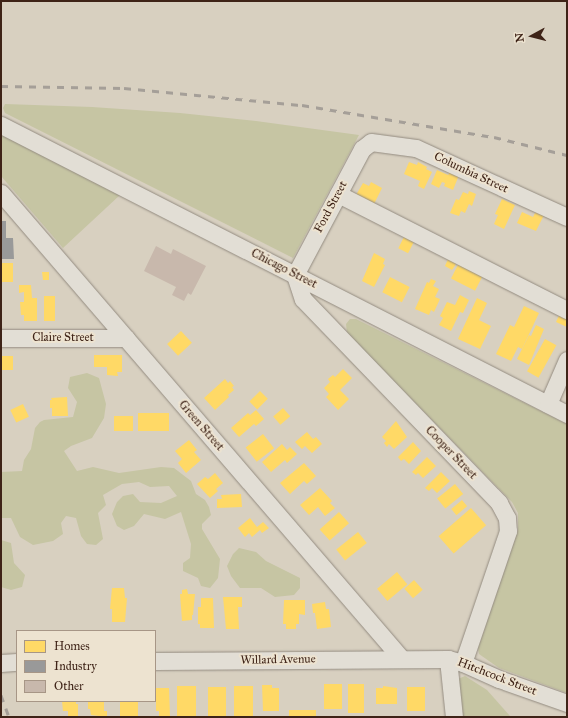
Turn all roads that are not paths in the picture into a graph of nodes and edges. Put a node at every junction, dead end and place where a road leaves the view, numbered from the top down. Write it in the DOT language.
graph roads {
  1 [pos="1,125"];
  2 [pos="371,142"];
  3 [pos="1,193"];
  4 [pos="338,194"];
  5 [pos="567,217"];
  6 [pos="295,275"];
  7 [pos="567,310"];
  8 [pos="1,338"];
  9 [pos="126,338"];
  10 [pos="567,360"];
  11 [pos="548,404"];
  12 [pos="567,414"];
  13 [pos="401,658"];
  14 [pos="156,661"];
  15 [pos="456,661"];
  16 [pos="1,662"];
  17 [pos="16,662"];
  18 [pos="567,703"];
  19 [pos="454,717"];
  1 -- 6 [label="street, Chicago Street"];
  2 -- 4 [label="street, Ford Street"];
  2 -- 5 [label="street, Columbia Street"];
  3 -- 9 [label="street, Green Street"];
  4 -- 6 [label="street, Ford Street"];
  4 -- 7 [label="street"];
  6 -- 11 [label="street, Chicago Street"];
  6 -- 15 [label="street, Cooper Street"];
  8 -- 9 [label="street, Claire Street"];
  9 -- 13 [label="street, Green Street"];
  10 -- 11 [label="street"];
  11 -- 12 [label="street, Chicago Street"];
  13 -- 14 [label="street, Willard Avenue"];
  13 -- 15 [label="street, Hitchcock Street"];
  15 -- 18 [label="street, Hitchcock Street"];
  15 -- 19 [label="street"];
  16 -- 17 [label="street"];
}
